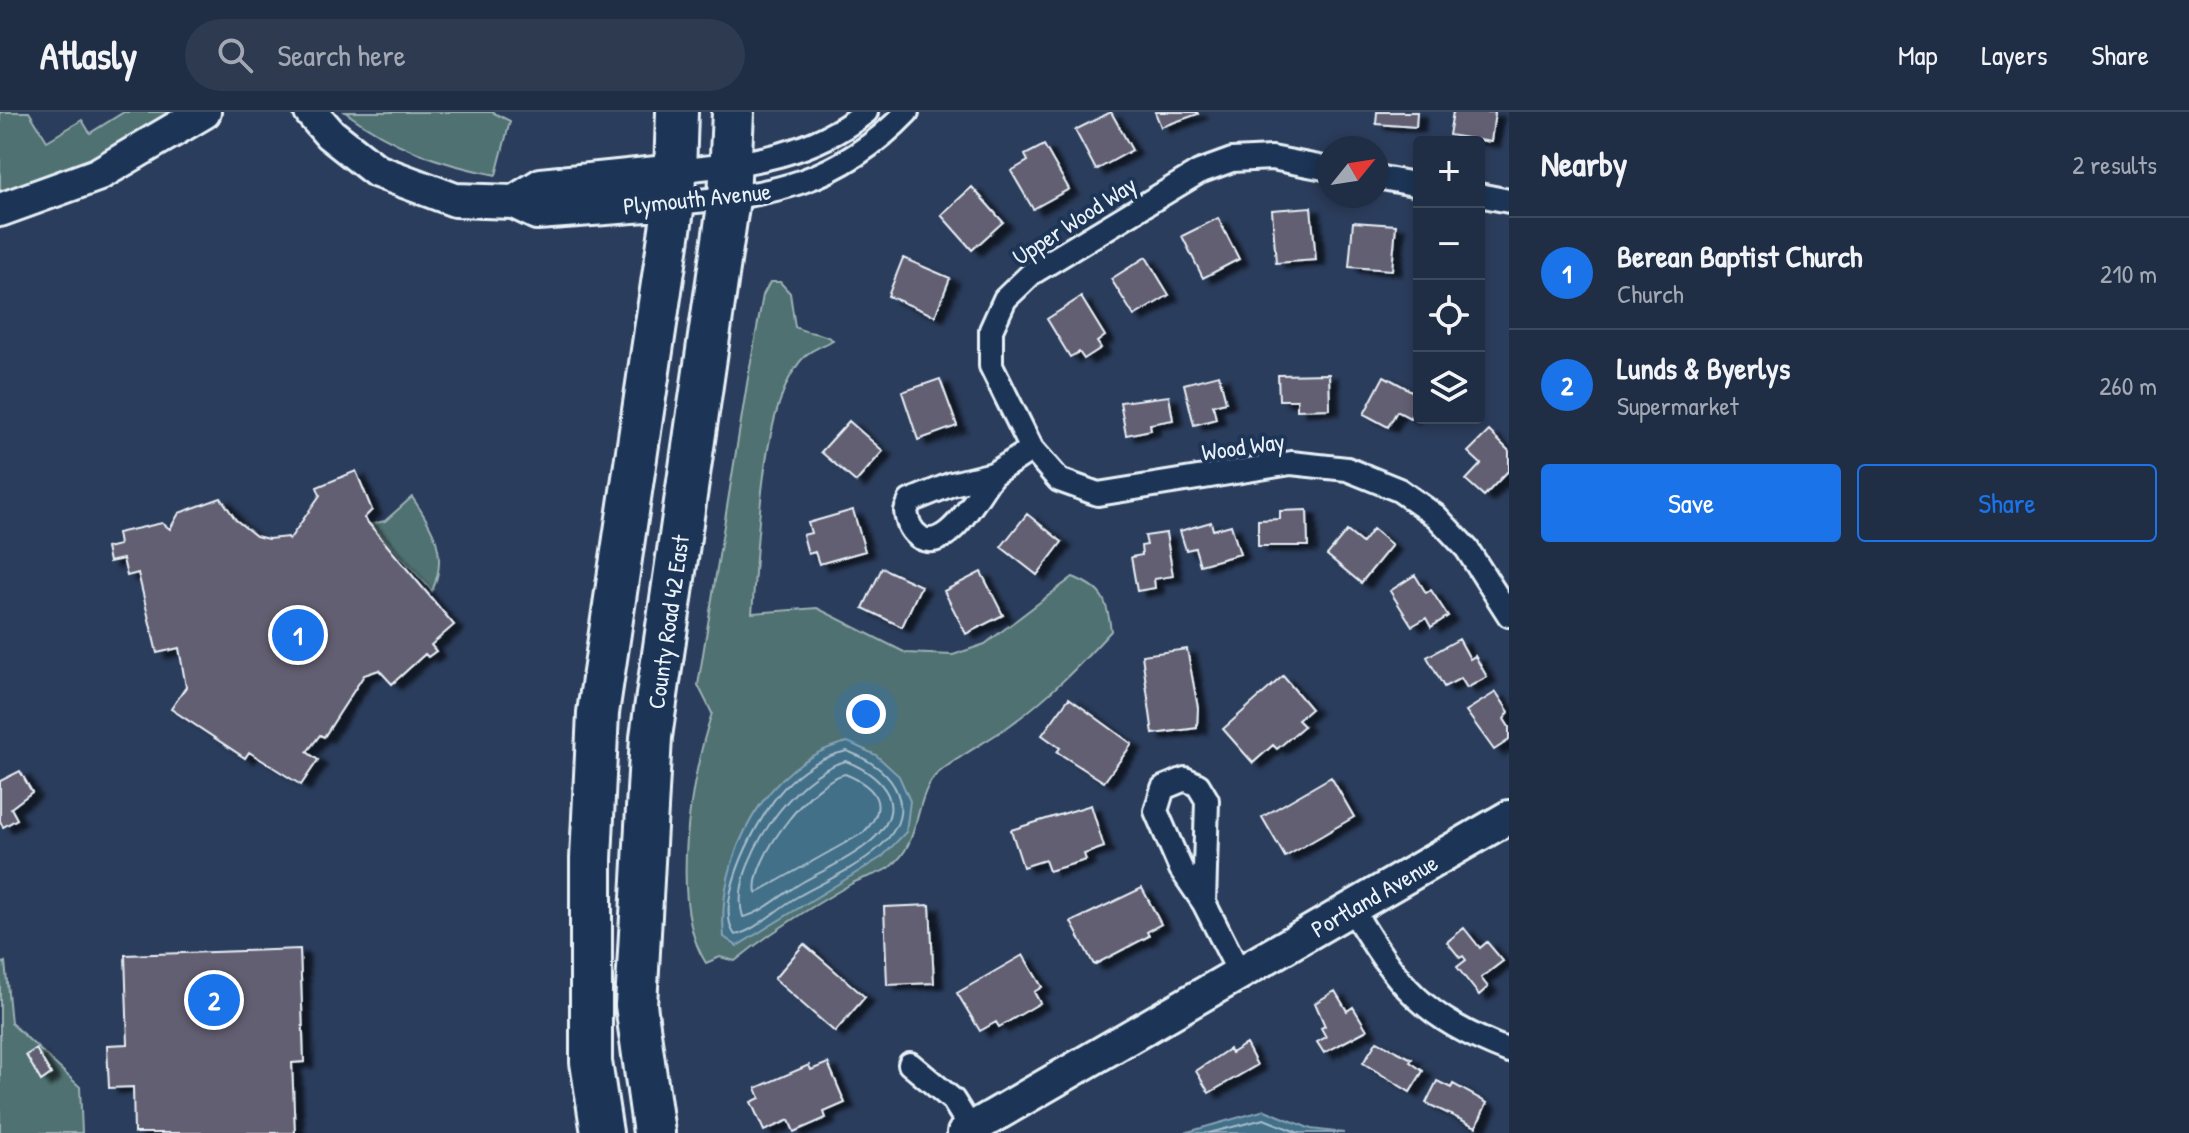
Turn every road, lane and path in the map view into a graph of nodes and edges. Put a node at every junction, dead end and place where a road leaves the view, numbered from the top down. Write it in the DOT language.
graph roads {
  1 [pos="204,112"];
  2 [pos="311,112"];
  3 [pos="677,112"];
  4 [pos="733,112"];
  5 [pos="866,112"];
  6 [pos="907,112"];
  7 [pos="1317,167"];
  8 [pos="1389,179"];
  9 [pos="730,182"];
  10 [pos="1413,184"];
  11 [pos="675,187"];
  12 [pos="1485,196"];
  13 [pos="1509,201"];
  14 [pos="0,210"];
  15 [pos="1032,449"];
  16 [pos="993,474"];
  17 [pos="1509,615"];
  18 [pos="1509,817"];
  19 [pos="1204,903"];
  20 [pos="1352,909"];
  21 [pos="1240,974"];
  22 [pos="1509,1051"];
  23 [pos="910,1064"];
  24 [pos="967,1131"];
  25 [pos="602,1133"];
  26 [pos="654,1133"];
  1 -- 14 [label="street"];
  2 -- 11 [label="street, Plymouth Avenue"];
  3 -- 11 [label="highway"];
  4 -- 9 [label="highway, County Road 42 East"];
  5 -- 9 [label="street, Plymouth Avenue"];
  6 -- 9 [label="street, Plymouth Avenue"];
  7 -- 15 [label="street, Upper Wood Way"];
  8 -- 10 [label="street"];
  9 -- 11 [label="street, Plymouth Avenue"];
  9 -- 11 [label="street, Plymouth Avenue"];
  9 -- 26 [label="highway, County Road 42 East"];
  11 -- 25 [label="highway"];
  12 -- 13 [label="street"];
  15 -- 16 [label="street"];
  15 -- 17 [label="street, Wood Way"];
  18 -- 20 [label="street, Portland Avenue"];
  19 -- 19 [label="street"];
  19 -- 21 [label="street"];
  20 -- 21 [label="street, Portland Avenue"];
  20 -- 22 [label="street"];
  21 -- 24 [label="street, Portland Avenue"];
  23 -- 24 [label="street, Portland Avenue"];
}
